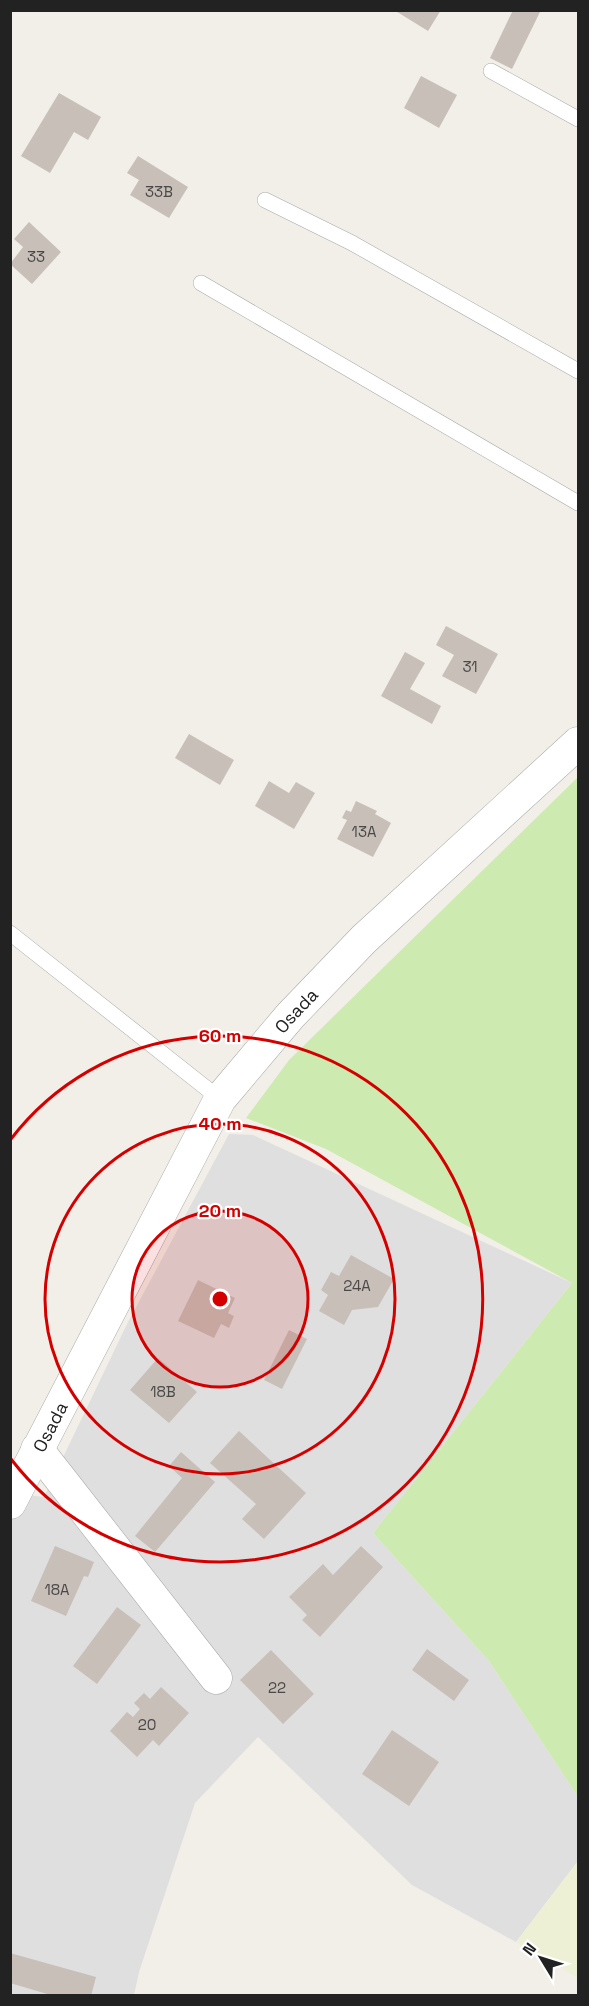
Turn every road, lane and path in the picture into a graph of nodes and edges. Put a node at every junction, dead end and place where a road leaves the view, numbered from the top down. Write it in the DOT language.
graph roads {
  1 [pos="491,71"];
  2 [pos="579,119"];
  3 [pos="265,200"];
  4 [pos="201,283"];
  5 [pos="579,371"];
  6 [pos="579,503"];
  7 [pos="579,743"];
  8 [pos="10,933"];
  9 [pos="220,1099"];
  10 [pos="37,1449"];
  11 [pos="10,1503"];
  12 [pos="216,1678"];
  1 -- 2 [label="lane"];
  3 -- 5 [label="lane"];
  4 -- 6 [label="lane"];
  7 -- 9 [label="street, Osada"];
  8 -- 9 [label="lane"];
  9 -- 10 [label="street, Osada"];
  10 -- 11 [label="street, Osada"];
  10 -- 12 [label="street"];
}
